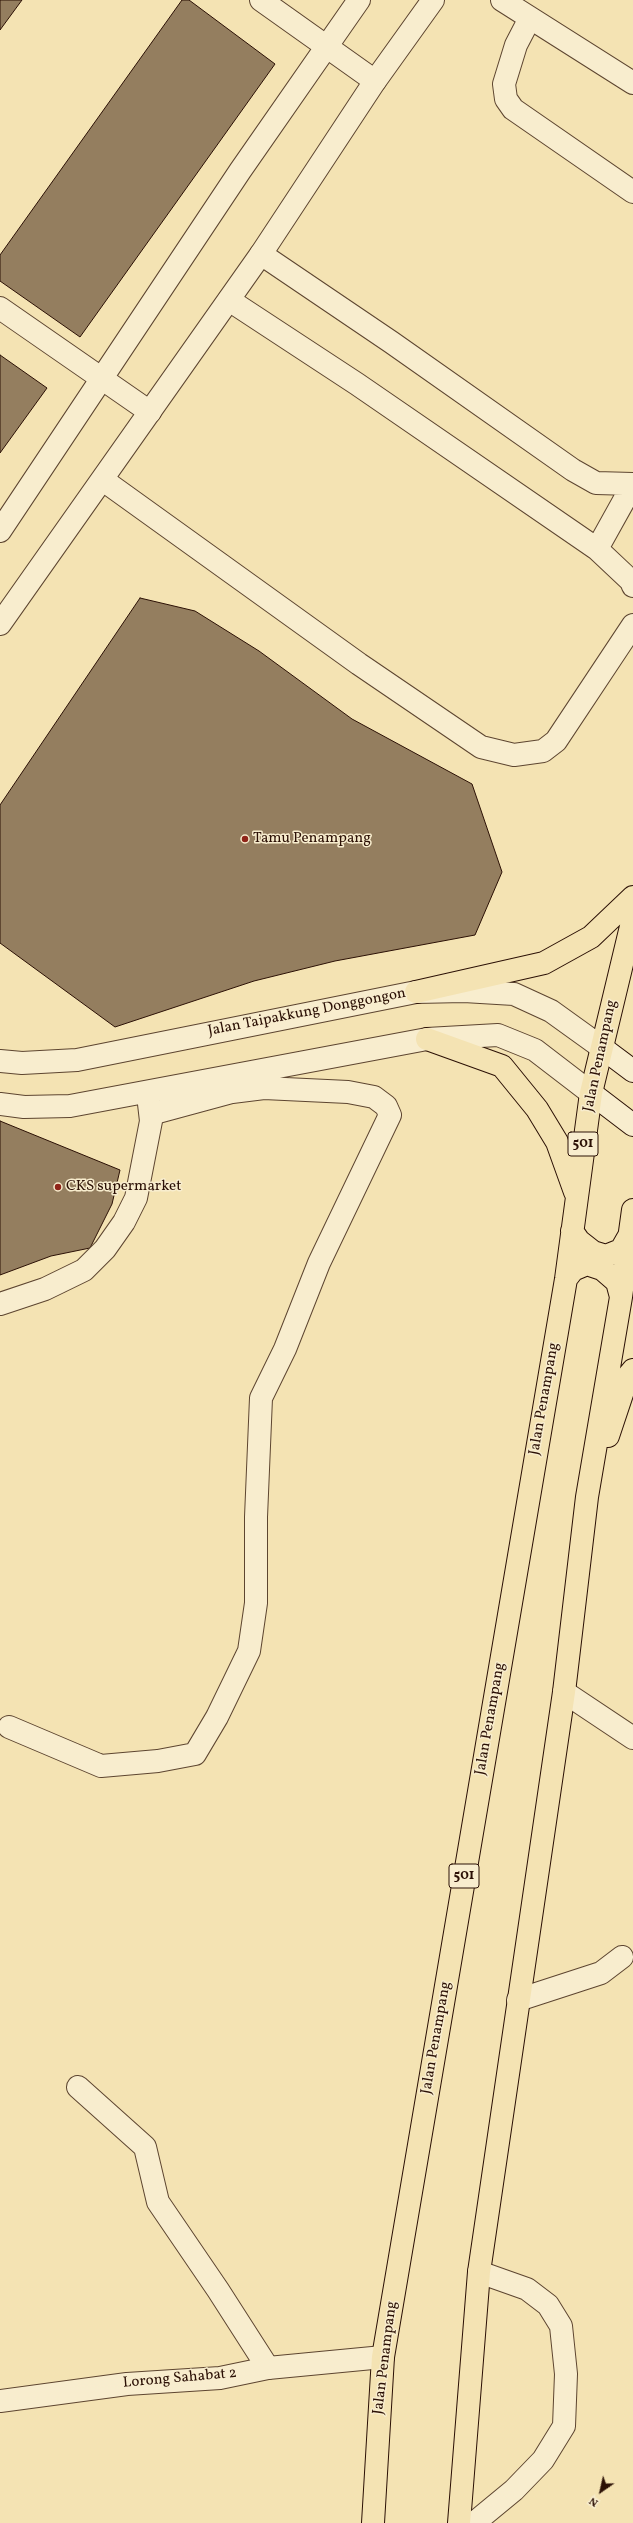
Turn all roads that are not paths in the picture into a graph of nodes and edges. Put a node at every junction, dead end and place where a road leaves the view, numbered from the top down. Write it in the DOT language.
graph roads {
  1 [pos="261,0"];
  2 [pos="359,0"];
  3 [pos="433,0"];
  4 [pos="502,0"];
  5 [pos="530,18"];
  6 [pos="327,46"];
  7 [pos="375,81"];
  8 [pos="633,83"];
  9 [pos="633,192"];
  10 [pos="261,254"];
  11 [pos="228,300"];
  12 [pos="0,308"];
  13 [pos="100,378"];
  14 [pos="150,412"];
  15 [pos="103,480"];
  16 [pos="632,485"];
  17 [pos="0,531"];
  18 [pos="597,548"];
  19 [pos="633,586"];
  20 [pos="0,624"];
  21 [pos="633,625"];
  22 [pos="633,897"];
  23 [pos="633,918"];
  24 [pos="416,992"];
  25 [pos="427,1039"];
  26 [pos="601,1047"];
  27 [pos="0,1061"];
  28 [pos="633,1071"];
  29 [pos="147,1090"];
  30 [pos="591,1093"];
  31 [pos="0,1104"];
  32 [pos="151,1114"];
  33 [pos="633,1125"];
  34 [pos="576,1195"];
  35 [pos="633,1210"];
  36 [pos="572,1231"];
  37 [pos="629,1236"];
  38 [pos="566,1279"];
  39 [pos="621,1297"];
  40 [pos="0,1304"];
  41 [pos="633,1370"];
  42 [pos="587,1497"];
  43 [pos="564,1692"];
  44 [pos="9,1727"];
  45 [pos="633,1738"];
  46 [pos="622,1957"];
  47 [pos="518,2000"];
  48 [pos="78,2087"];
  49 [pos="480,2272"];
  50 [pos="384,2357"];
  51 [pos="268,2368"];
  52 [pos="0,2401"];
  53 [pos="373,2523"];
  54 [pos="460,2523"];
  55 [pos="474,2523"];
  1 -- 6 [label="street"];
  2 -- 6 [label="street"];
  3 -- 7 [label="street"];
  4 -- 5 [label="street"];
  5 -- 8 [label="street"];
  5 -- 9 [label="street"];
  6 -- 7 [label="street"];
  6 -- 13 [label="street"];
  7 -- 10 [label="street"];
  10 -- 11 [label="street"];
  10 -- 16 [label="street"];
  11 -- 14 [label="street"];
  11 -- 18 [label="street"];
  12 -- 13 [label="street"];
  13 -- 14 [label="street"];
  13 -- 17 [label="street"];
  14 -- 15 [label="street"];
  15 -- 20 [label="street"];
  15 -- 21 [label="street"];
  16 -- 18 [label="street"];
  18 -- 19 [label="street"];
  22 -- 24 [label="main road"];
  23 -- 26 [label="main road, Jalan Penampang / 501"];
  24 -- 26 [label="street, Jalan Taipakkung Donggongon"];
  24 -- 27 [label="street, Jalan Taipakkung Donggongon"];
  25 -- 29 [label="street"];
  25 -- 30 [label="street"];
  25 -- 34 [label="main road"];
  26 -- 28 [label="street, Jalan Taipakkung Donggongon"];
  26 -- 30 [label="main road, Jalan Penampang / 501"];
  29 -- 31 [label="street"];
  29 -- 32 [label="street"];
  30 -- 33 [label="street"];
  30 -- 34 [label="main road, Jalan Penampang / 501"];
  32 -- 40 [label="street"];
  32 -- 44 [label="street"];
  34 -- 36 [label="main road, Jalan Penampang / 501"];
  35 -- 37 [label="main road"];
  36 -- 37 [label="main road"];
  36 -- 38 [label="main road, Jalan Penampang / 501"];
  37 -- 39 [label="main road"];
  38 -- 39 [label="main road"];
  38 -- 50 [label="main road, Jalan Penampang / 501"];
  39 -- 42 [label="main road"];
  41 -- 42 [label="main road"];
  42 -- 43 [label="main road"];
  43 -- 45 [label="street"];
  43 -- 47 [label="main road"];
  46 -- 47 [label="street"];
  47 -- 49 [label="main road"];
  48 -- 51 [label="street"];
  49 -- 54 [label="main road"];
  49 -- 55 [label="street"];
  50 -- 51 [label="street, Lorong Sahabat 2"];
  50 -- 53 [label="main road, Jalan Penampang / 501"];
  51 -- 52 [label="street, Lorong Sahabat 2"];
}
